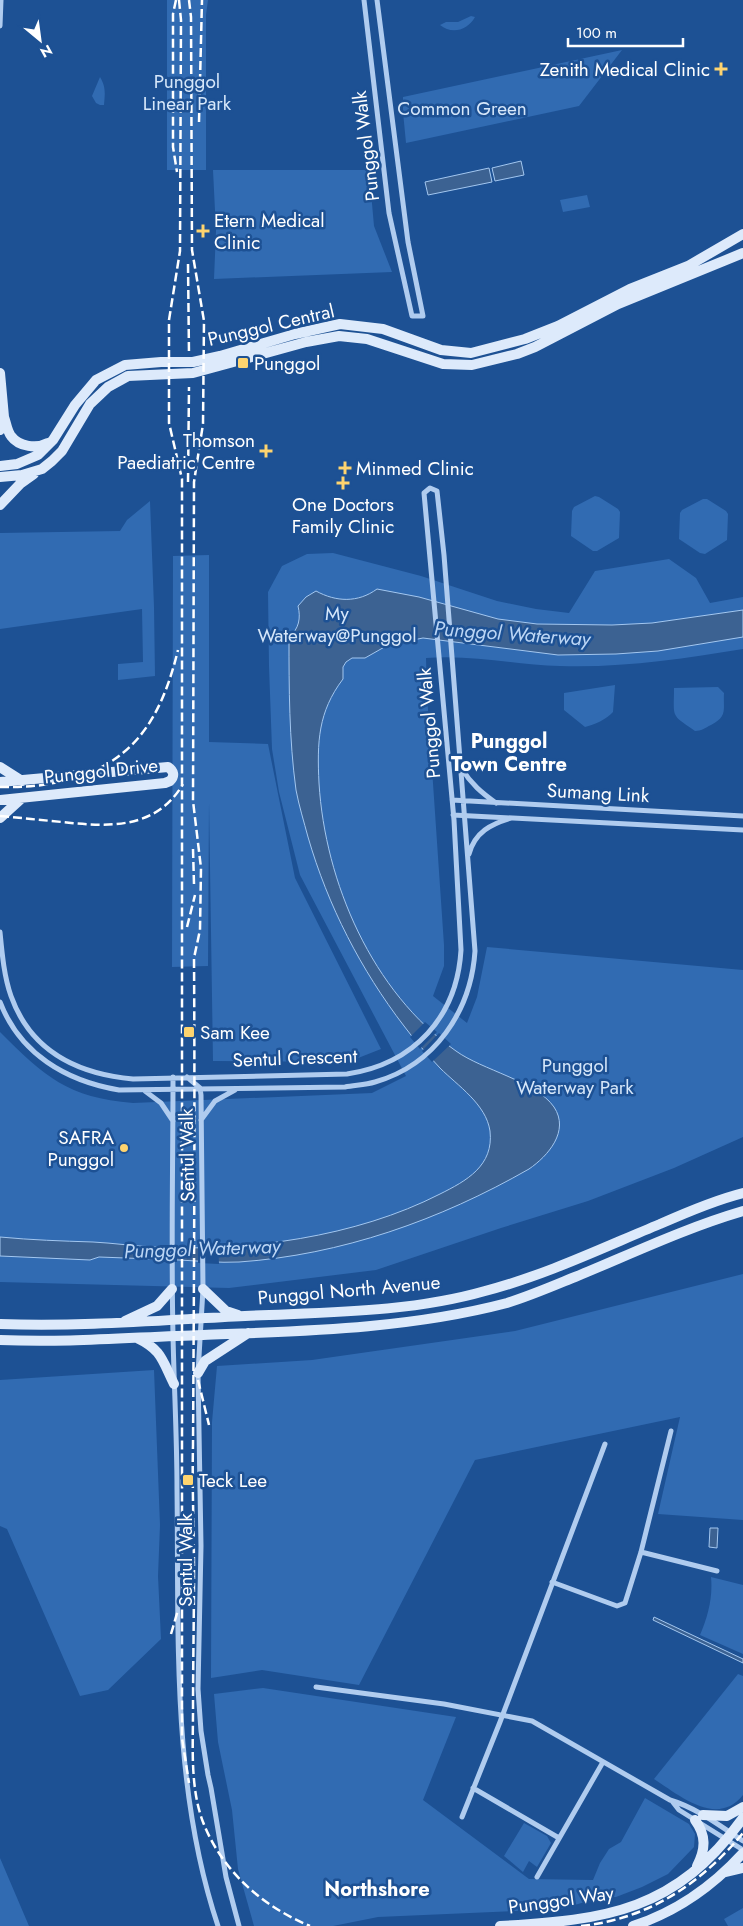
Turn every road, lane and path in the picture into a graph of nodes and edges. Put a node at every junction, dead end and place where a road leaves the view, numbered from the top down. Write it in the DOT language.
graph roads {
  1 [pos="1,0"];
  2 [pos="364,0"];
  3 [pos="377,0"];
  4 [pos="0,26"];
  5 [pos="743,234"];
  6 [pos="743,253"];
  7 [pos="0,373"];
  8 [pos="1,405"];
  9 [pos="4,417"];
  10 [pos="0,430"];
  11 [pos="54,440"];
  12 [pos="0,466"];
  13 [pos="42,469"];
  14 [pos="0,477"];
  15 [pos="0,505"];
  16 [pos="461,766"];
  17 [pos="0,767"];
  18 [pos="22,781"];
  19 [pos="0,782"];
  20 [pos="23,798"];
  21 [pos="0,800"];
  22 [pos="452,800"];
  23 [pos="463,801"];
  24 [pos="498,803"];
  25 [pos="453,814"];
  26 [pos="464,815"];
  27 [pos="743,816"];
  28 [pos="514,817"];
  29 [pos="0,818"];
  30 [pos="743,830"];
  31 [pos="468,860"];
  32 [pos="0,932"];
  33 [pos="0,1002"];
  34 [pos="186,1077"];
  35 [pos="173,1078"];
  36 [pos="200,1088"];
  37 [pos="236,1089"];
  38 [pos="145,1090"];
  39 [pos="173,1090"];
  40 [pos="201,1120"];
  41 [pos="173,1121"];
  42 [pos="743,1193"];
  43 [pos="743,1211"];
  44 [pos="172,1289"];
  45 [pos="203,1289"];
  46 [pos="242,1316"];
  47 [pos="201,1319"];
  48 [pos="172,1320"];
  49 [pos="0,1324"];
  50 [pos="119,1324"];
  51 [pos="249,1333"];
  52 [pos="200,1335"];
  53 [pos="173,1336"];
  54 [pos="136,1338"];
  55 [pos="0,1340"];
  56 [pos="198,1373"];
  57 [pos="174,1384"];
  58 [pos="671,1431"];
  59 [pos="605,1444"];
  60 [pos="641,1552"];
  61 [pos="717,1571"];
  62 [pos="552,1582"];
  63 [pos="316,1688"];
  64 [pos="503,1715"];
  65 [pos="603,1762"];
  66 [pos="473,1788"];
  67 [pos="670,1800"];
  68 [pos="743,1808"];
  69 [pos="462,1817"];
  70 [pos="699,1817"];
  71 [pos="743,1818"];
  72 [pos="729,1836"];
  73 [pos="559,1838"];
  74 [pos="743,1841"];
  75 [pos="743,1852"];
  76 [pos="743,1868"];
  77 [pos="694,1872"];
  78 [pos="724,1872"];
  79 [pos="536,1877"];
  80 [pos="218,1926"];
  81 [pos="239,1926"];
  82 [pos="500,1926"];
  83 [pos="504,1926"];
  84 [pos="513,1926"];
  85 [pos="633,1926"];
  1 -- 4 [label="street"];
  2 -- 3 [label="street, Punggol Walk"];
  5 -- 11 [label="main road, Punggol Central"];
  6 -- 13 [label="main road, Punggol Central"];
  7 -- 8 [label="main road"];
  8 -- 9 [label="main road"];
  9 -- 10 [label="main road"];
  9 -- 11 [label="main road"];
  11 -- 12 [label="main road, Punggol Central"];
  13 -- 14 [label="main road, Punggol Central"];
  13 -- 15 [label="main road"];
  16 -- 22 [label="street, Punggol Walk"];
  16 -- 23 [label="street, Punggol Walk"];
  16 -- 24 [label="street"];
  17 -- 18 [label="main road"];
  18 -- 19 [label="main road, Punggol Drive"];
  18 -- 20 [label="main road, Punggol Drive"];
  20 -- 21 [label="main road, Punggol Drive"];
  20 -- 29 [label="main road"];
  22 -- 23 [label="street, Sumang Link"];
  22 -- 25 [label="street, Sentul Crescent"];
  23 -- 24 [label="street, Sumang Link"];
  23 -- 26 [label="street, Sentul Crescent"];
  24 -- 27 [label="street, Sumang Link"];
  25 -- 26 [label="street, Sumang Link"];
  25 -- 34 [label="street, Sentul Crescent"];
  26 -- 28 [label="street, Sumang Link"];
  26 -- 31 [label="street, Sentul Crescent"];
  28 -- 30 [label="street, Sumang Link"];
  28 -- 31 [label="street"];
  31 -- 37 [label="street, Sentul Crescent"];
  32 -- 35 [label="street, Sentul Crescent"];
  33 -- 38 [label="street, Sentul Crescent"];
  34 -- 35 [label="street, Sentul Crescent"];
  34 -- 36 [label="street, Sentul Walk"];
  35 -- 39 [label="street, Sentul Walk"];
  36 -- 37 [label="street, Sentul Crescent"];
  36 -- 39 [label="street, Sentul Crescent"];
  36 -- 40 [label="street, Sentul Walk"];
  37 -- 40 [label="street"];
  38 -- 39 [label="street, Sentul Crescent"];
  38 -- 41 [label="street"];
  39 -- 41 [label="street, Sentul Walk"];
  40 -- 45 [label="street, Sentul Walk"];
  41 -- 44 [label="street, Sentul Walk"];
  42 -- 46 [label="main road, Punggol North Avenue"];
  43 -- 51 [label="main road, Punggol North Avenue"];
  44 -- 48 [label="street, Sentul Walk"];
  44 -- 50 [label="main road"];
  45 -- 46 [label="main road"];
  45 -- 47 [label="street, Sentul Walk"];
  46 -- 47 [label="main road, Punggol North Avenue"];
  47 -- 48 [label="main road, Punggol North Avenue"];
  47 -- 52 [label="street, Sentul Walk"];
  48 -- 50 [label="main road, Punggol North Avenue"];
  48 -- 53 [label="street, Sentul Walk"];
  49 -- 50 [label="main road, Punggol North Avenue"];
  51 -- 52 [label="main road, Punggol North Avenue"];
  51 -- 56 [label="main road"];
  52 -- 53 [label="main road, Punggol North Avenue"];
  52 -- 56 [label="street, Sentul Walk"];
  53 -- 54 [label="main road, Punggol North Avenue"];
  53 -- 57 [label="street, Sentul Walk"];
  54 -- 55 [label="main road, Punggol North Avenue"];
  54 -- 57 [label="main road"];
  56 -- 81 [label="street, Sentul Walk"];
  57 -- 80 [label="street, Sentul Walk"];
  58 -- 60 [label="street"];
  59 -- 62 [label="street"];
  60 -- 61 [label="street"];
  60 -- 62 [label="street"];
  62 -- 64 [label="street"];
  63 -- 64 [label="street"];
  64 -- 65 [label="street"];
  64 -- 66 [label="street"];
  65 -- 67 [label="street"];
  65 -- 73 [label="street"];
  66 -- 69 [label="street"];
  66 -- 73 [label="street"];
  67 -- 70 [label="street"];
  67 -- 70 [label="street"];
  68 -- 70 [label="main road"];
  70 -- 72 [label="street"];
  70 -- 72 [label="street"];
  70 -- 77 [label="main road"];
  71 -- 72 [label="main road, Punggol Way"];
  72 -- 74 [label="street"];
  72 -- 75 [label="street"];
  72 -- 77 [label="main road, Punggol Way"];
  73 -- 79 [label="street"];
  75 -- 78 [label="main road"];
  76 -- 78 [label="main road"];
  77 -- 84 [label="main road, Punggol Way"];
  78 -- 85 [label="main road"];
  82 -- 83 [label="main road, Punggol Way"];
  83 -- 84 [label="main road, Punggol Way"];
}
